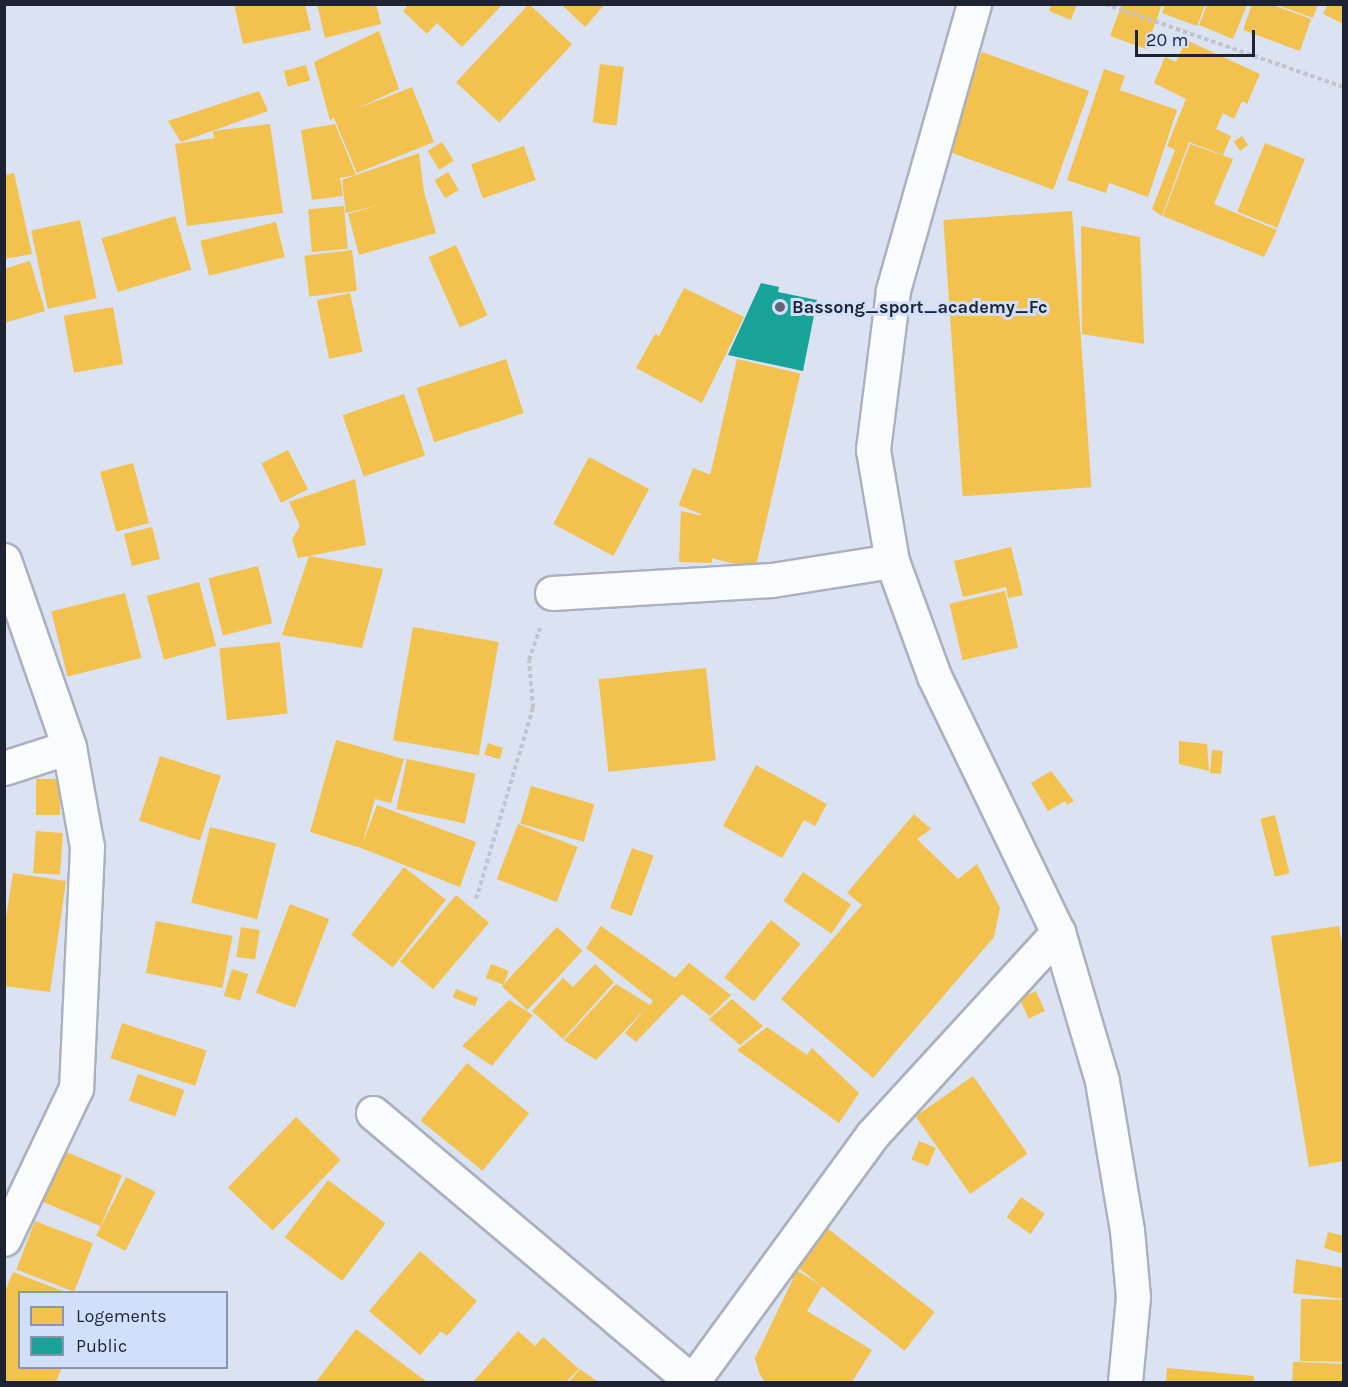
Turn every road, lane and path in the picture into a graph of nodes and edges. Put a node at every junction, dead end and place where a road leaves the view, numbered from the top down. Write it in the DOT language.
graph roads {
  1 [pos="974,4"];
  2 [pos="1105,4"];
  3 [pos="1344,87"];
  4 [pos="4,560"];
  5 [pos="892,561"];
  6 [pos="552,593"];
  7 [pos="69,747"];
  8 [pos="4,768"];
  9 [pos="476,899"];
  10 [pos="1058,932"];
  11 [pos="373,1113"];
  12 [pos="4,1239"];
  13 [pos="693,1382"];
  14 [pos="1125,1383"];
  1 -- 5 [label="street"];
  2 -- 3 [label="path"];
  4 -- 7 [label="street"];
  5 -- 6 [label="street"];
  5 -- 10 [label="street"];
  6 -- 9 [label="path"];
  7 -- 8 [label="street"];
  7 -- 12 [label="street"];
  10 -- 13 [label="street"];
  10 -- 14 [label="street"];
  11 -- 13 [label="street"];
}
